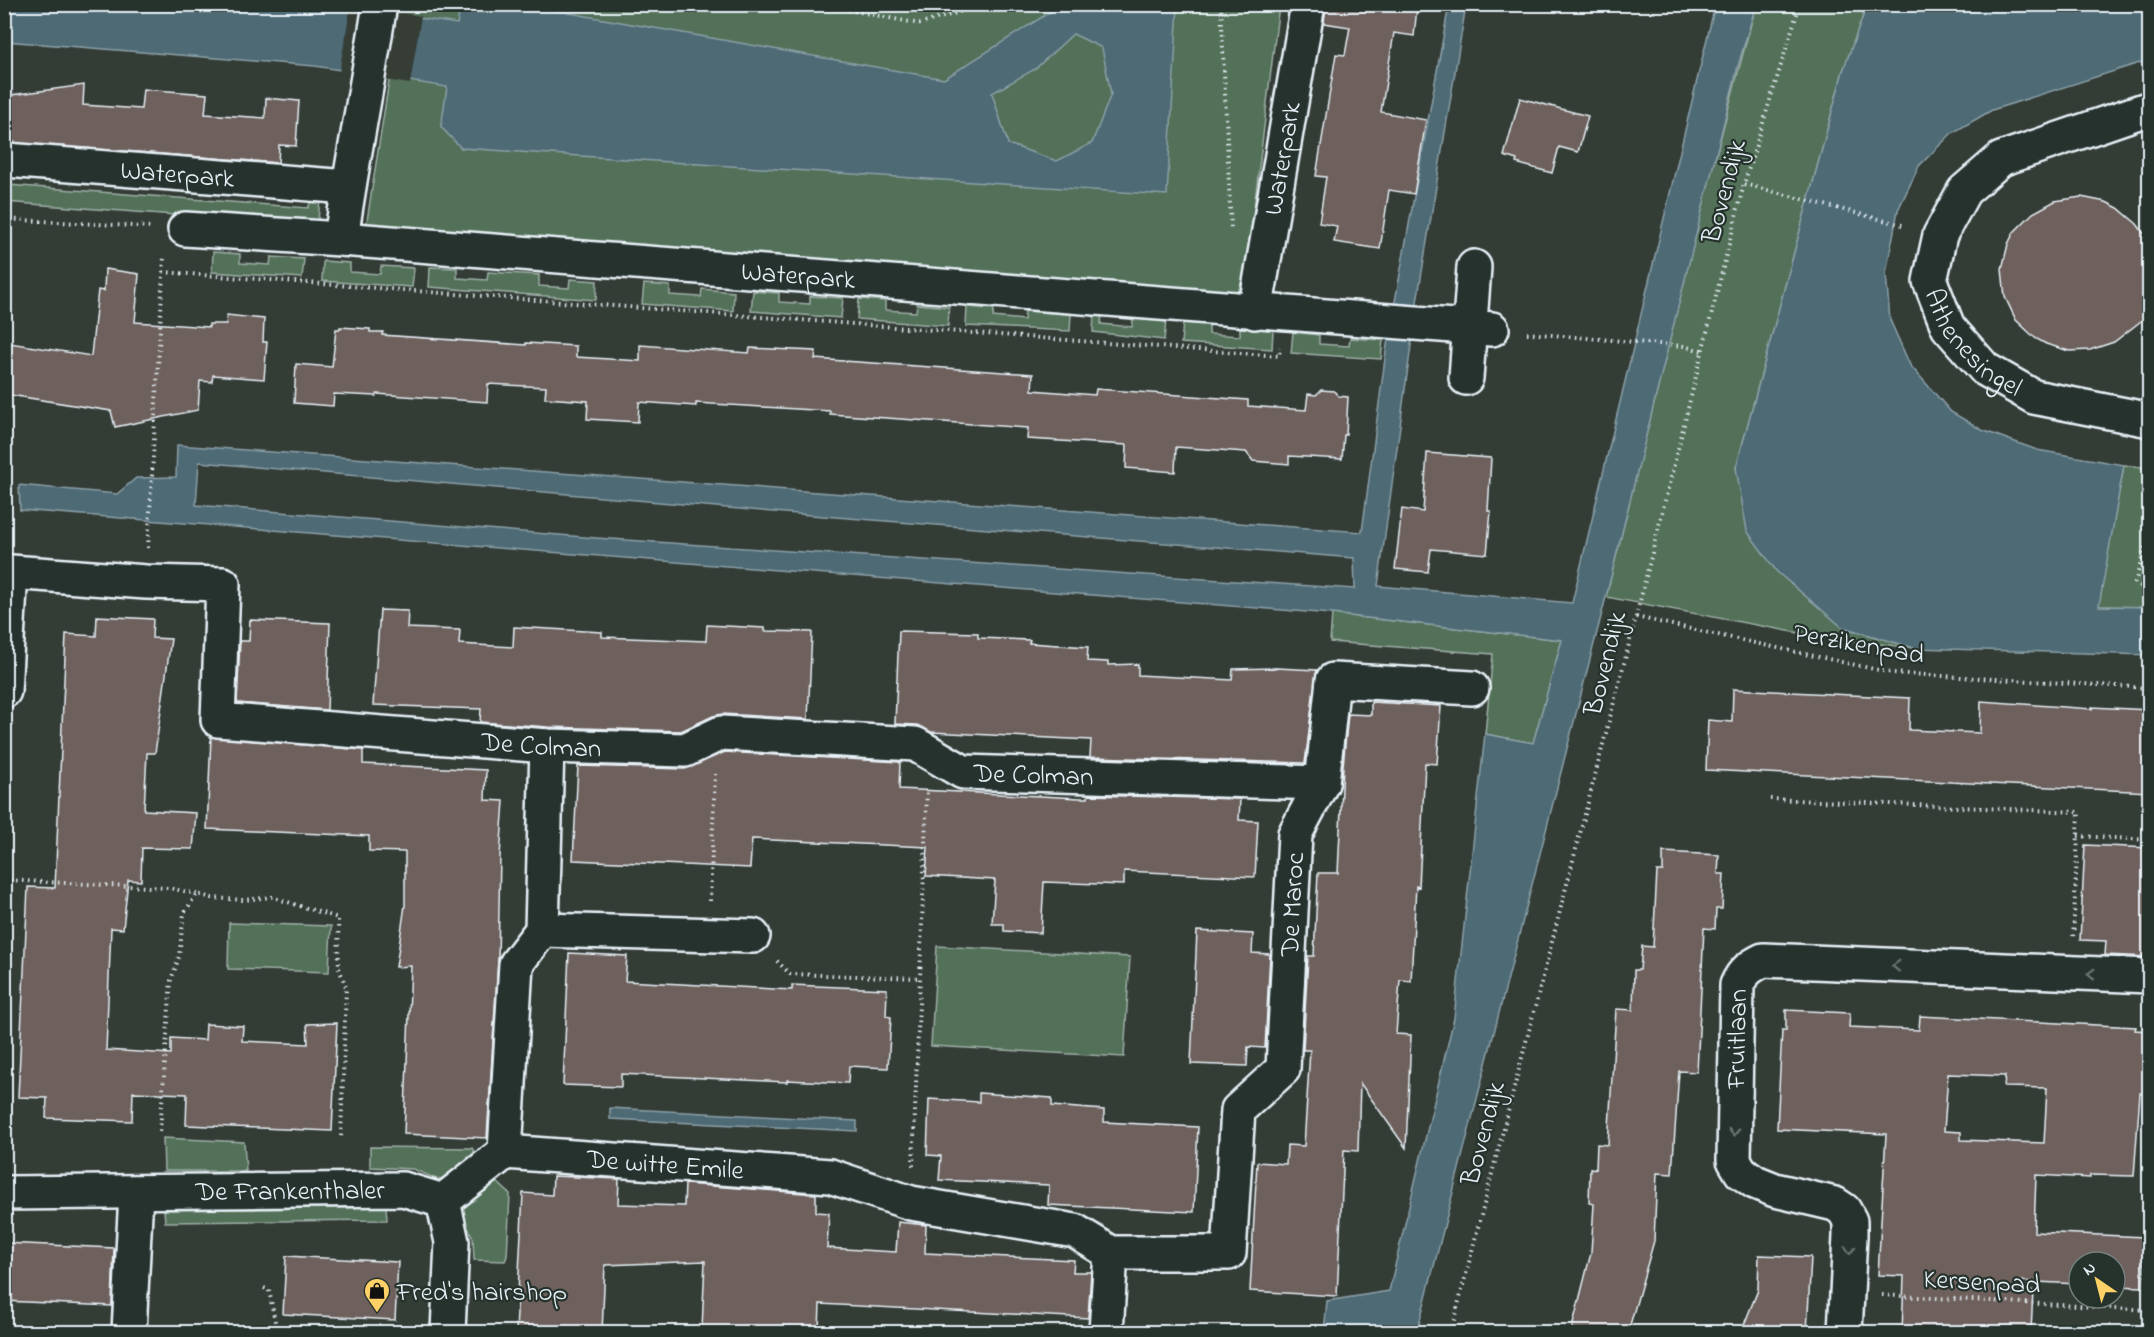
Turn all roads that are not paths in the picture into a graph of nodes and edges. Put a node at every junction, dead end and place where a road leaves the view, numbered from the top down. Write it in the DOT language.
graph roads {
  1 [pos="380,4"];
  2 [pos="1308,4"];
  3 [pos="2150,108"];
  4 [pos="6,160"];
  5 [pos="348,187"];
  6 [pos="175,228"];
  7 [pos="341,239"];
  8 [pos="1474,267"];
  9 [pos="1255,312"];
  10 [pos="1481,328"];
  11 [pos="1466,378"];
  12 [pos="2150,420"];
  13 [pos="1472,688"];
  14 [pos="4,691"];
  15 [pos="547,746"];
  16 [pos="1322,783"];
  17 [pos="542,930"];
  18 [pos="753,936"];
  19 [pos="2150,976"];
  20 [pos="505,1152"];
  21 [pos="136,1192"];
  22 [pos="4,1193"];
  23 [pos="443,1201"];
  24 [pos="1111,1253"];
  25 [pos="129,1332"];
  26 [pos="448,1332"];
  27 [pos="1106,1332"];
  28 [pos="1845,1332"];
  1 -- 5 [label="street"];
  2 -- 9 [label="street, Waterpark"];
  3 -- 12 [label="street, Athenesingel"];
  4 -- 5 [label="street, Waterpark"];
  5 -- 7 [label="street"];
  6 -- 7 [label="street, Waterpark"];
  7 -- 9 [label="street, Waterpark"];
  8 -- 10 [label="street"];
  9 -- 10 [label="street, Waterpark"];
  10 -- 11 [label="street"];
  13 -- 16 [label="street, De Maroc"];
  14 -- 15 [label="street, De Colman"];
  15 -- 16 [label="street, De Colman"];
  15 -- 17 [label="street"];
  16 -- 24 [label="street, De Maroc"];
  17 -- 18 [label="street"];
  17 -- 20 [label="street"];
  19 -- 28 [label="street, Fruitlaan, one-way"];
  20 -- 23 [label="street"];
  20 -- 24 [label="street, De witte Emile"];
  21 -- 22 [label="street, De Frankenthaler"];
  21 -- 23 [label="street, De Frankenthaler"];
  21 -- 25 [label="street"];
  23 -- 26 [label="street"];
  24 -- 27 [label="street"];
}
